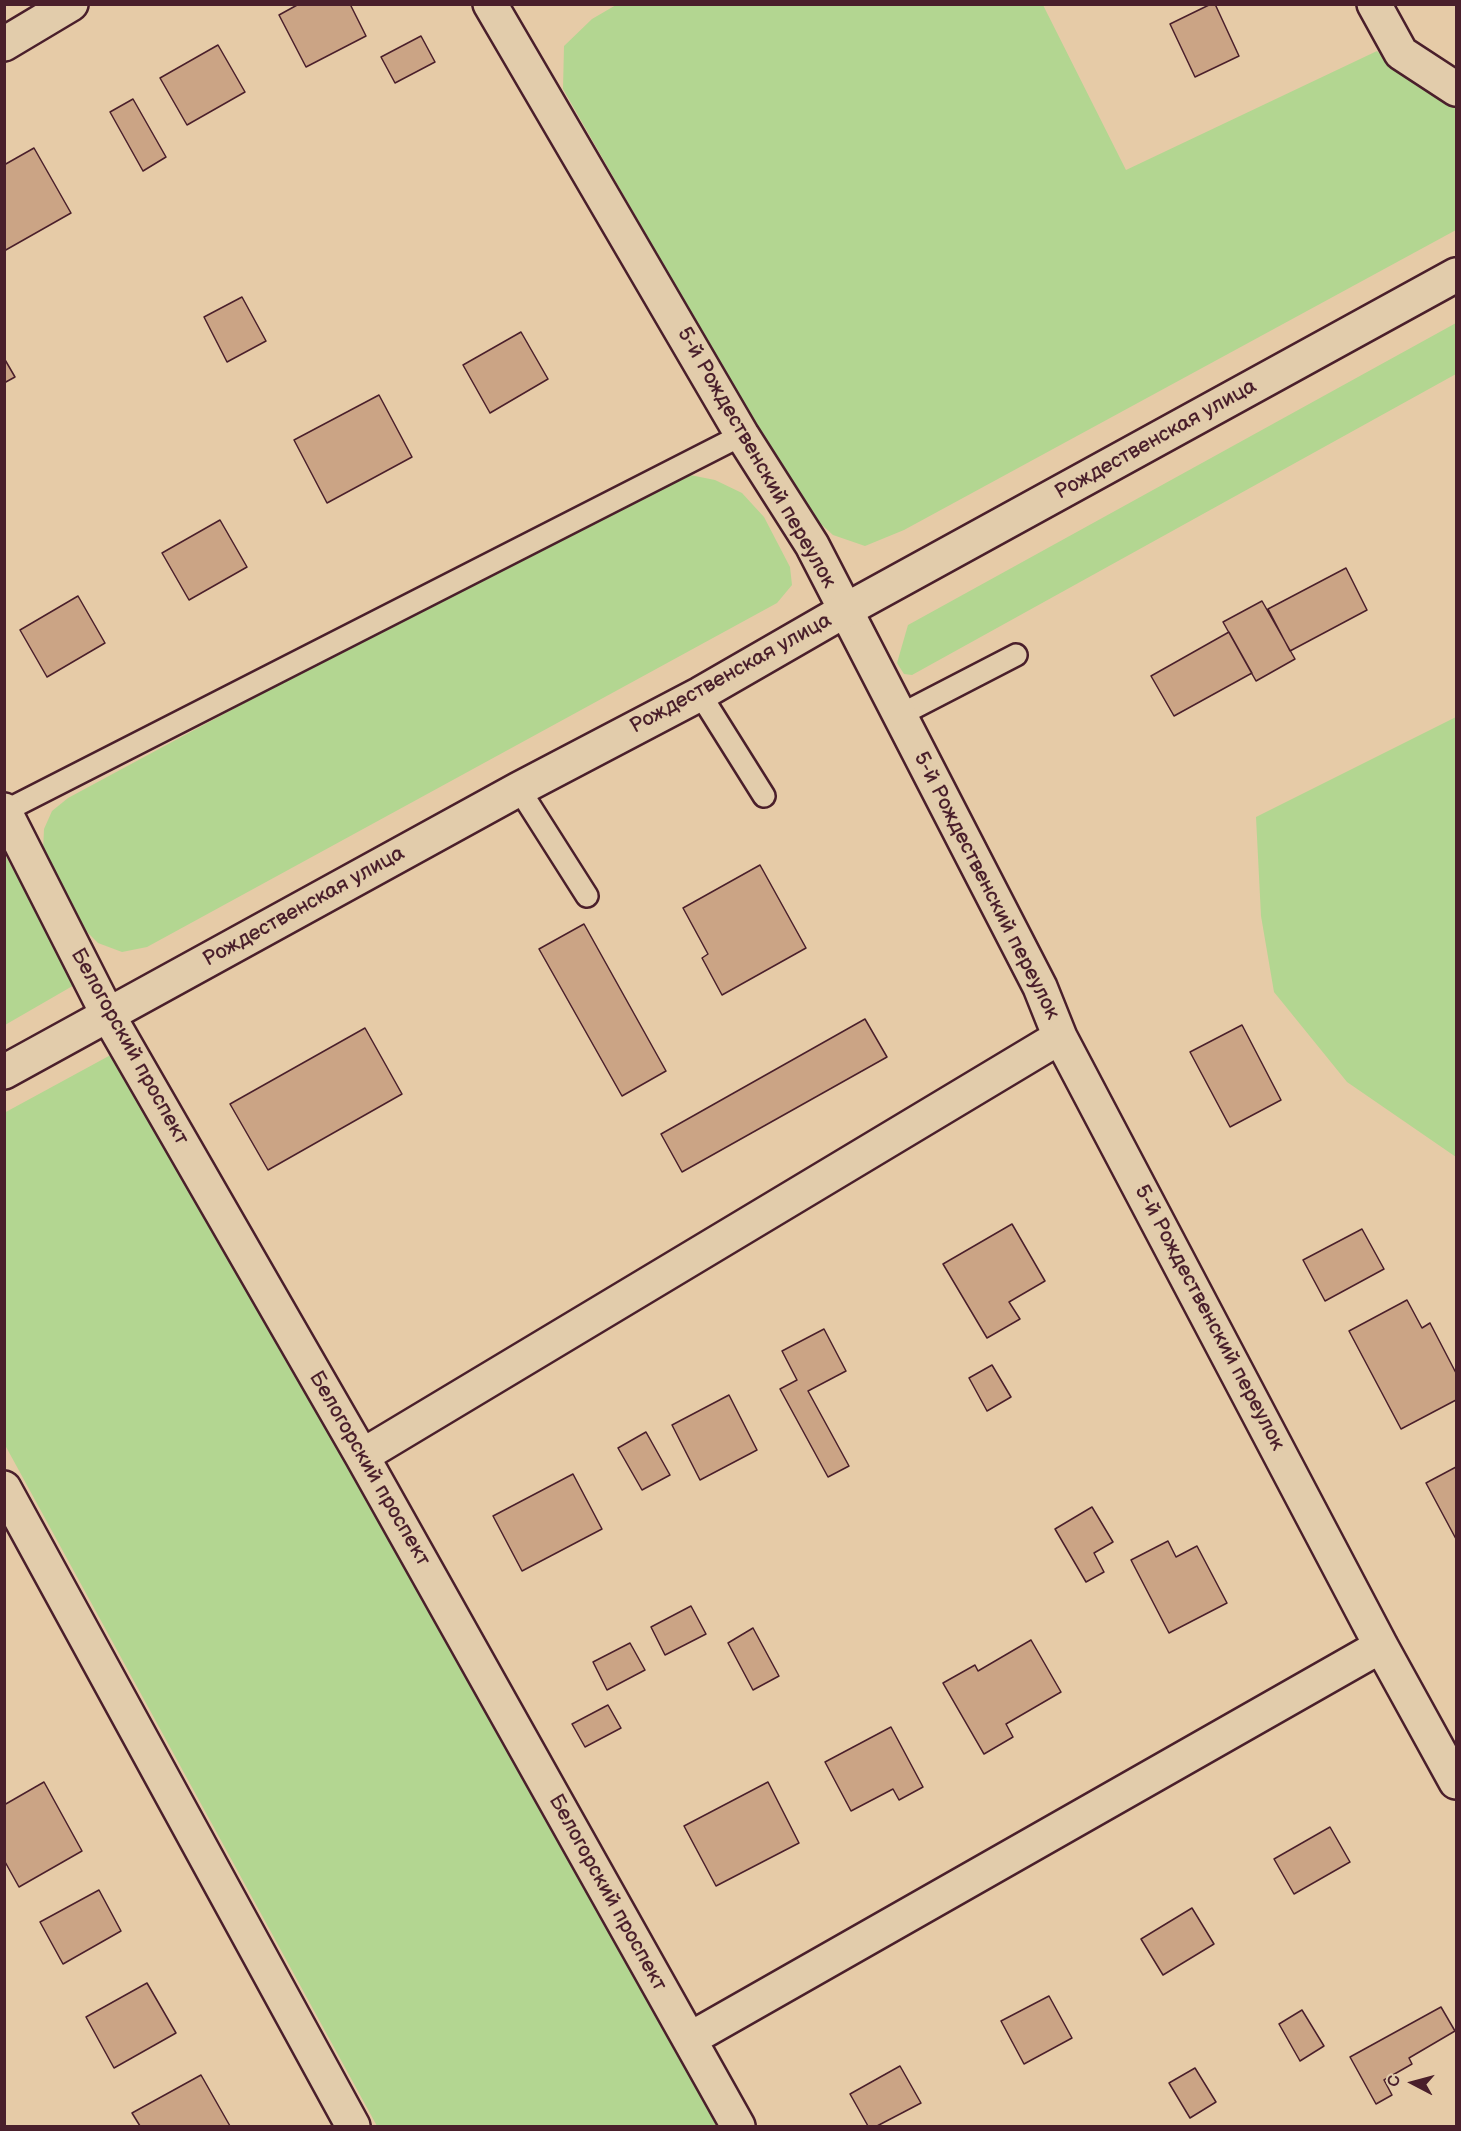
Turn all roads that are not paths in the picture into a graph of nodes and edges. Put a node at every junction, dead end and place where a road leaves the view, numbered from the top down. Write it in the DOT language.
graph roads {
  1 [pos="71,4"];
  2 [pos="490,4"];
  3 [pos="1374,4"];
  4 [pos="4,44"];
  5 [pos="1456,89"];
  6 [pos="1456,275"];
  7 [pos="742,435"];
  8 [pos="844,611"];
  9 [pos="1016,655"];
  10 [pos="700,694"];
  11 [pos="900,715"];
  12 [pos="519,789"];
  13 [pos="764,796"];
  14 [pos="5,811"];
  15 [pos="587,896"];
  16 [pos="108,1015"];
  17 [pos="1060,1037"];
  18 [pos="4,1072"];
  19 [pos="362,1456"];
  20 [pos="4,1488"];
  21 [pos="1381,1646"];
  22 [pos="1456,1782"];
  23 [pos="690,2039"];
  24 [pos="353,2127"];
  25 [pos="738,2127"];
  1 -- 4 [label="street"];
  2 -- 7 [label="street, 5-й Рождественский переулок"];
  3 -- 5 [label="street"];
  6 -- 8 [label="street, Рождественская улица"];
  7 -- 8 [label="street, 5-й Рождественский переулок"];
  7 -- 14 [label="lane"];
  8 -- 10 [label="street, Рождественская улица"];
  8 -- 11 [label="street, 5-й Рождественский переулок"];
  9 -- 11 [label="lane"];
  10 -- 12 [label="street, Рождественская улица"];
  10 -- 13 [label="lane"];
  11 -- 17 [label="street, 5-й Рождественский переулок"];
  12 -- 15 [label="lane"];
  12 -- 16 [label="street, Рождественская улица"];
  14 -- 16 [label="street, Белогорский проспект"];
  16 -- 18 [label="street, Рождественская улица"];
  16 -- 19 [label="street, Белогорский проспект"];
  17 -- 19 [label="street"];
  17 -- 21 [label="street, 5-й Рождественский переулок"];
  19 -- 23 [label="street, Белогорский проспект"];
  20 -- 24 [label="street"];
  21 -- 22 [label="street, 5-й Рождественский переулок"];
  21 -- 23 [label="street"];
  23 -- 25 [label="street, Белогорский проспект"];
}
